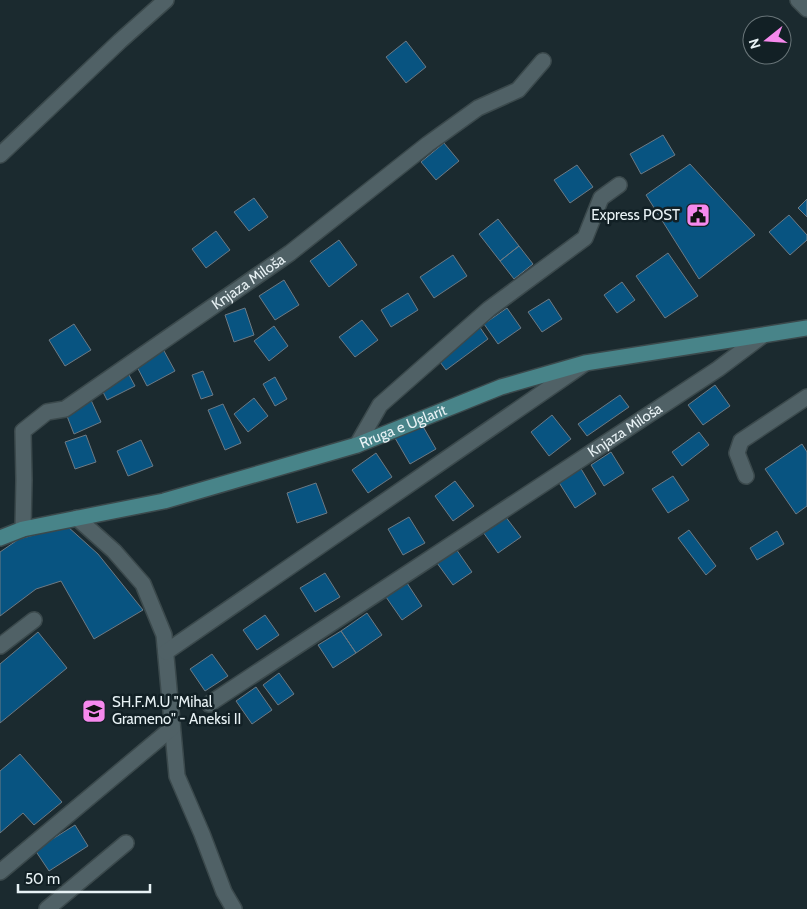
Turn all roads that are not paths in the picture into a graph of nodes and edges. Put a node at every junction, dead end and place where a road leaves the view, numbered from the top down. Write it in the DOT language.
graph roads {
  1 [pos="166,0"];
  2 [pos="798,0"];
  3 [pos="807,9"];
  4 [pos="543,61"];
  5 [pos="0,155"];
  6 [pos="619,185"];
  7 [pos="807,328"];
  8 [pos="762,336"];
  9 [pos="585,363"];
  10 [pos="807,397"];
  11 [pos="357,445"];
  12 [pos="746,476"];
  13 [pos="77,518"];
  14 [pos="23,529"];
  15 [pos="0,538"];
  16 [pos="34,620"];
  17 [pos="0,646"];
  18 [pos="166,652"];
  19 [pos="209,704"];
  20 [pos="172,728"];
  21 [pos="126,843"];
  22 [pos="0,872"];
  23 [pos="47,909"];
  24 [pos="234,909"];
  1 -- 5 [label="street"];
  2 -- 3 [label="street"];
  4 -- 14 [label="street, Knjaza Miloša"];
  6 -- 11 [label="street"];
  7 -- 8 [label="street, Rruga e Uglarit"];
  8 -- 9 [label="street, Rruga e Uglarit"];
  8 -- 19 [label="street, Knjaza Miloša"];
  9 -- 11 [label="street, Rruga e Uglarit"];
  9 -- 18 [label="street"];
  10 -- 12 [label="street"];
  11 -- 13 [label="street, Rruga e Uglarit"];
  13 -- 14 [label="street, Rruga e Uglarit"];
  13 -- 18 [label="street"];
  14 -- 15 [label="street, Rruga e Uglarit"];
  16 -- 17 [label="street"];
  18 -- 20 [label="street"];
  20 -- 22 [label="street"];
  20 -- 24 [label="street"];
  21 -- 23 [label="street"];
}
